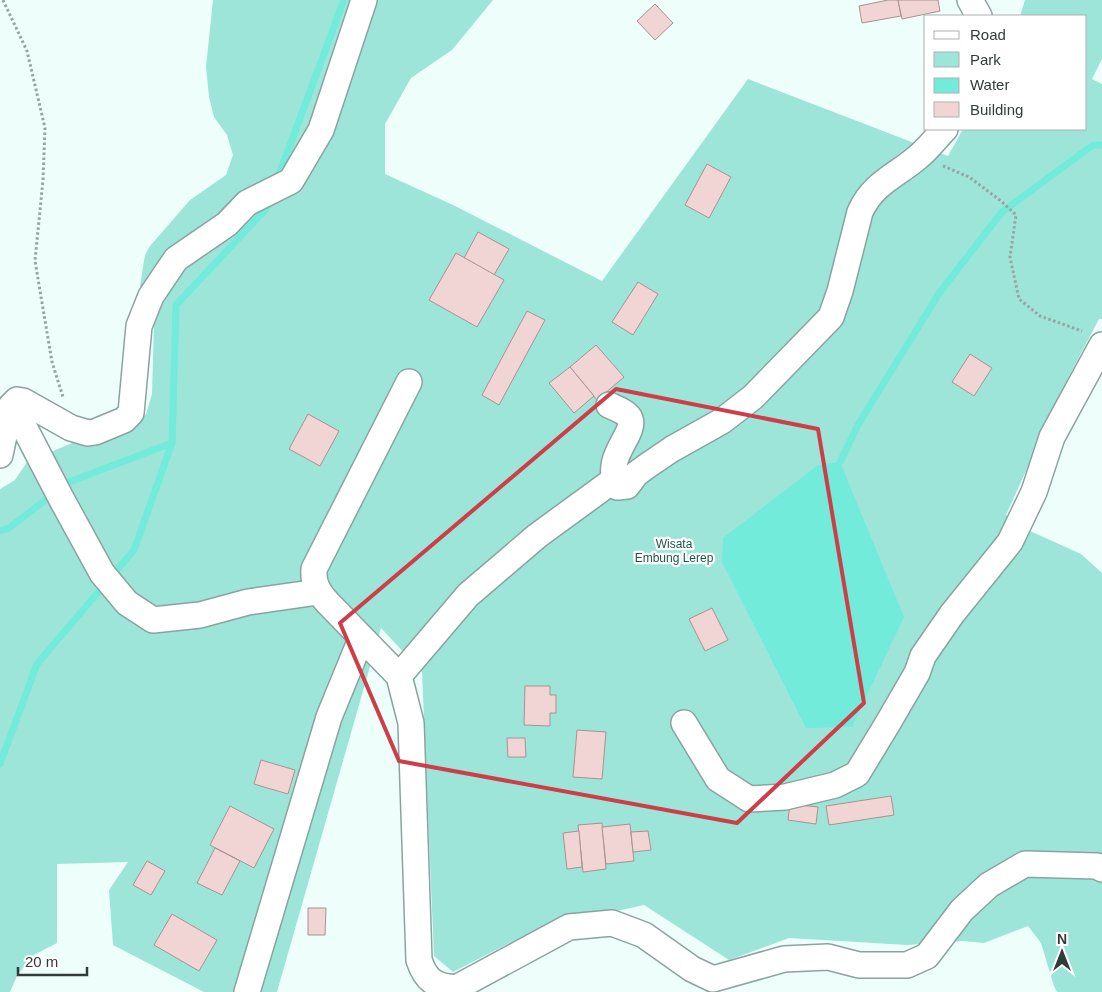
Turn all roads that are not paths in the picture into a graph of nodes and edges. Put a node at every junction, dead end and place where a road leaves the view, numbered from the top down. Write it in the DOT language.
graph roads {
  1 [pos="364,0"];
  2 [pos="970,0"];
  3 [pos="978,15"];
  4 [pos="944,130"];
  5 [pos="1094,338"];
  6 [pos="409,382"];
  7 [pos="609,405"];
  8 [pos="9,412"];
  9 [pos="0,455"];
  10 [pos="615,479"];
  11 [pos="318,592"];
  12 [pos="361,639"];
  13 [pos="399,676"];
  14 [pos="684,723"];
  15 [pos="1102,869"];
  16 [pos="247,992"];
  1 -- 8 [label="street"];
  2 -- 3 [label="street"];
  4 -- 10 [label="street"];
  5 -- 14 [label="street"];
  6 -- 11 [label="street"];
  7 -- 10 [label="street"];
  8 -- 9 [label="street"];
  8 -- 11 [label="street"];
  10 -- 13 [label="street"];
  11 -- 12 [label="street"];
  12 -- 13 [label="street"];
  12 -- 16 [label="street"];
  13 -- 15 [label="street"];
}
